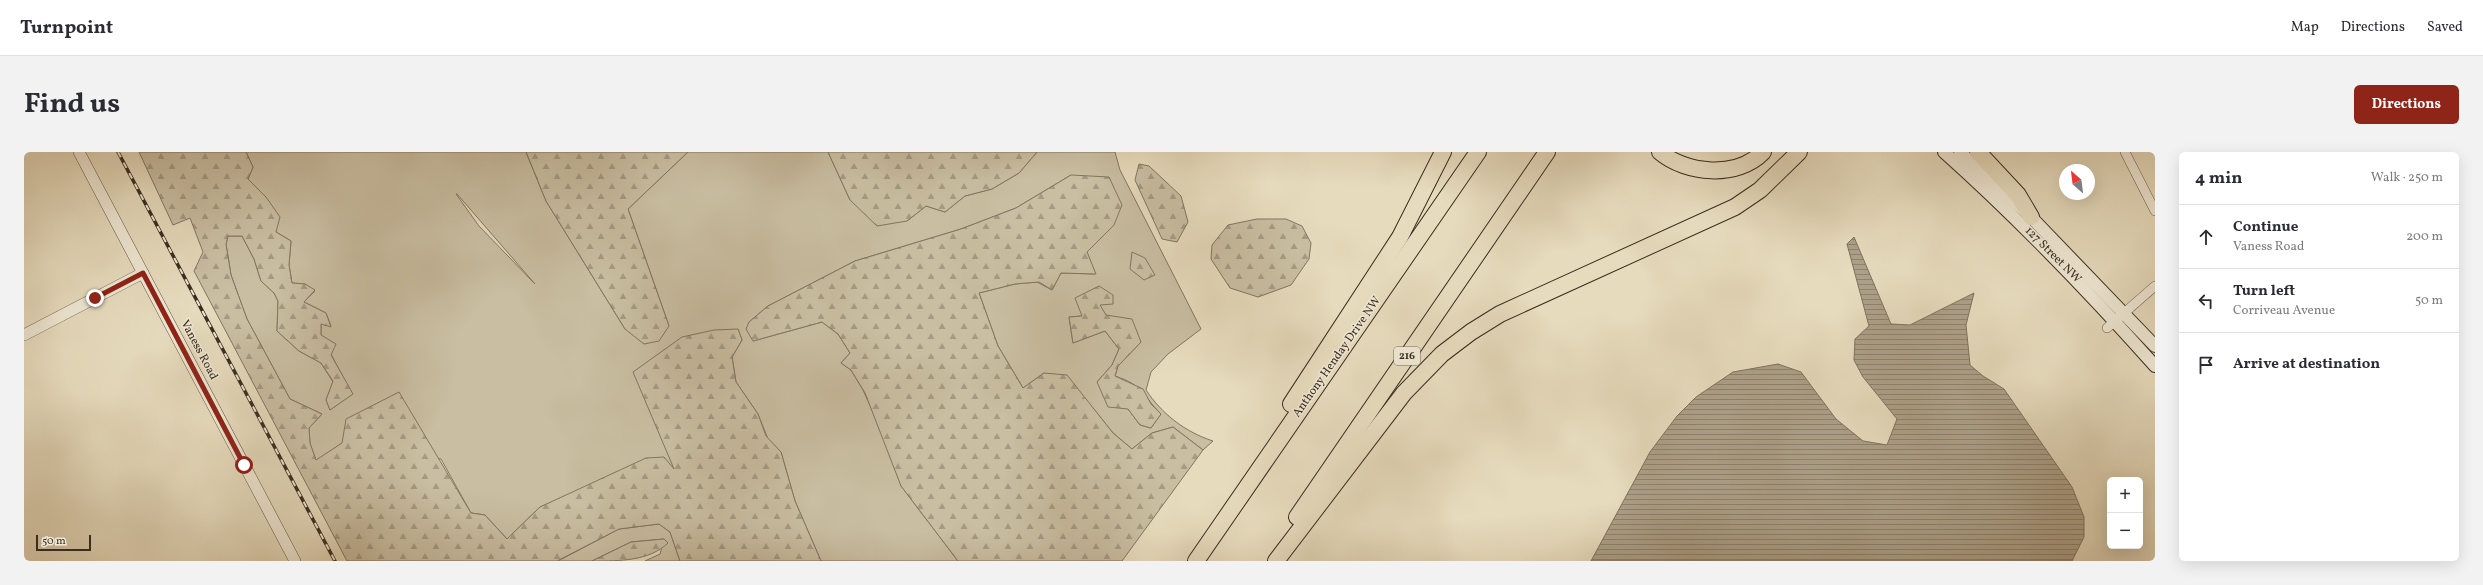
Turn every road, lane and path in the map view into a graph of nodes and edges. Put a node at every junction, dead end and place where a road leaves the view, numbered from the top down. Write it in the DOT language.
graph roads {
  1 [pos="79,152"];
  2 [pos="1443,152"];
  3 [pos="1478,152"];
  4 [pos="1546,152"];
  5 [pos="1660,152"];
  6 [pos="1763,152"];
  7 [pos="1799,152"];
  8 [pos="1944,152"];
  9 [pos="1960,152"];
  10 [pos="1978,152"];
  11 [pos="2125,152"];
  12 [pos="2155,211"];
  13 [pos="2031,217"];
  14 [pos="143,273"];
  15 [pos="2155,286"];
  16 [pos="2115,320"];
  17 [pos="24,335"];
  18 [pos="2155,346"];
  19 [pos="2155,366"];
  20 [pos="295,561"];
  21 [pos="1190,561"];
  22 [pos="1196,561"];
  23 [pos="1266,561"];
  24 [pos="1276,561"];
  1 -- 14 [label="street, Vaness Road"];
  2 -- 21 [label="highway"];
  3 -- 22 [label="highway, Anthony Henday Drive NW"];
  4 -- 23 [label="highway, 216"];
  5 -- 6 [label="highway"];
  7 -- 24 [label="highway"];
  8 -- 16 [label="main road, 127 Street NW"];
  9 -- 13 [label="main road, 127 Street NW"];
  10 -- 13 [label="highway"];
  11 -- 12 [label="street"];
  13 -- 16 [label="main road, 127 Street NW"];
  14 -- 17 [label="street"];
  14 -- 20 [label="street, Vaness Road"];
  15 -- 16 [label="street"];
  16 -- 18 [label="main road, 127 Street NW"];
  16 -- 19 [label="main road, 127 Street NW"];
}
